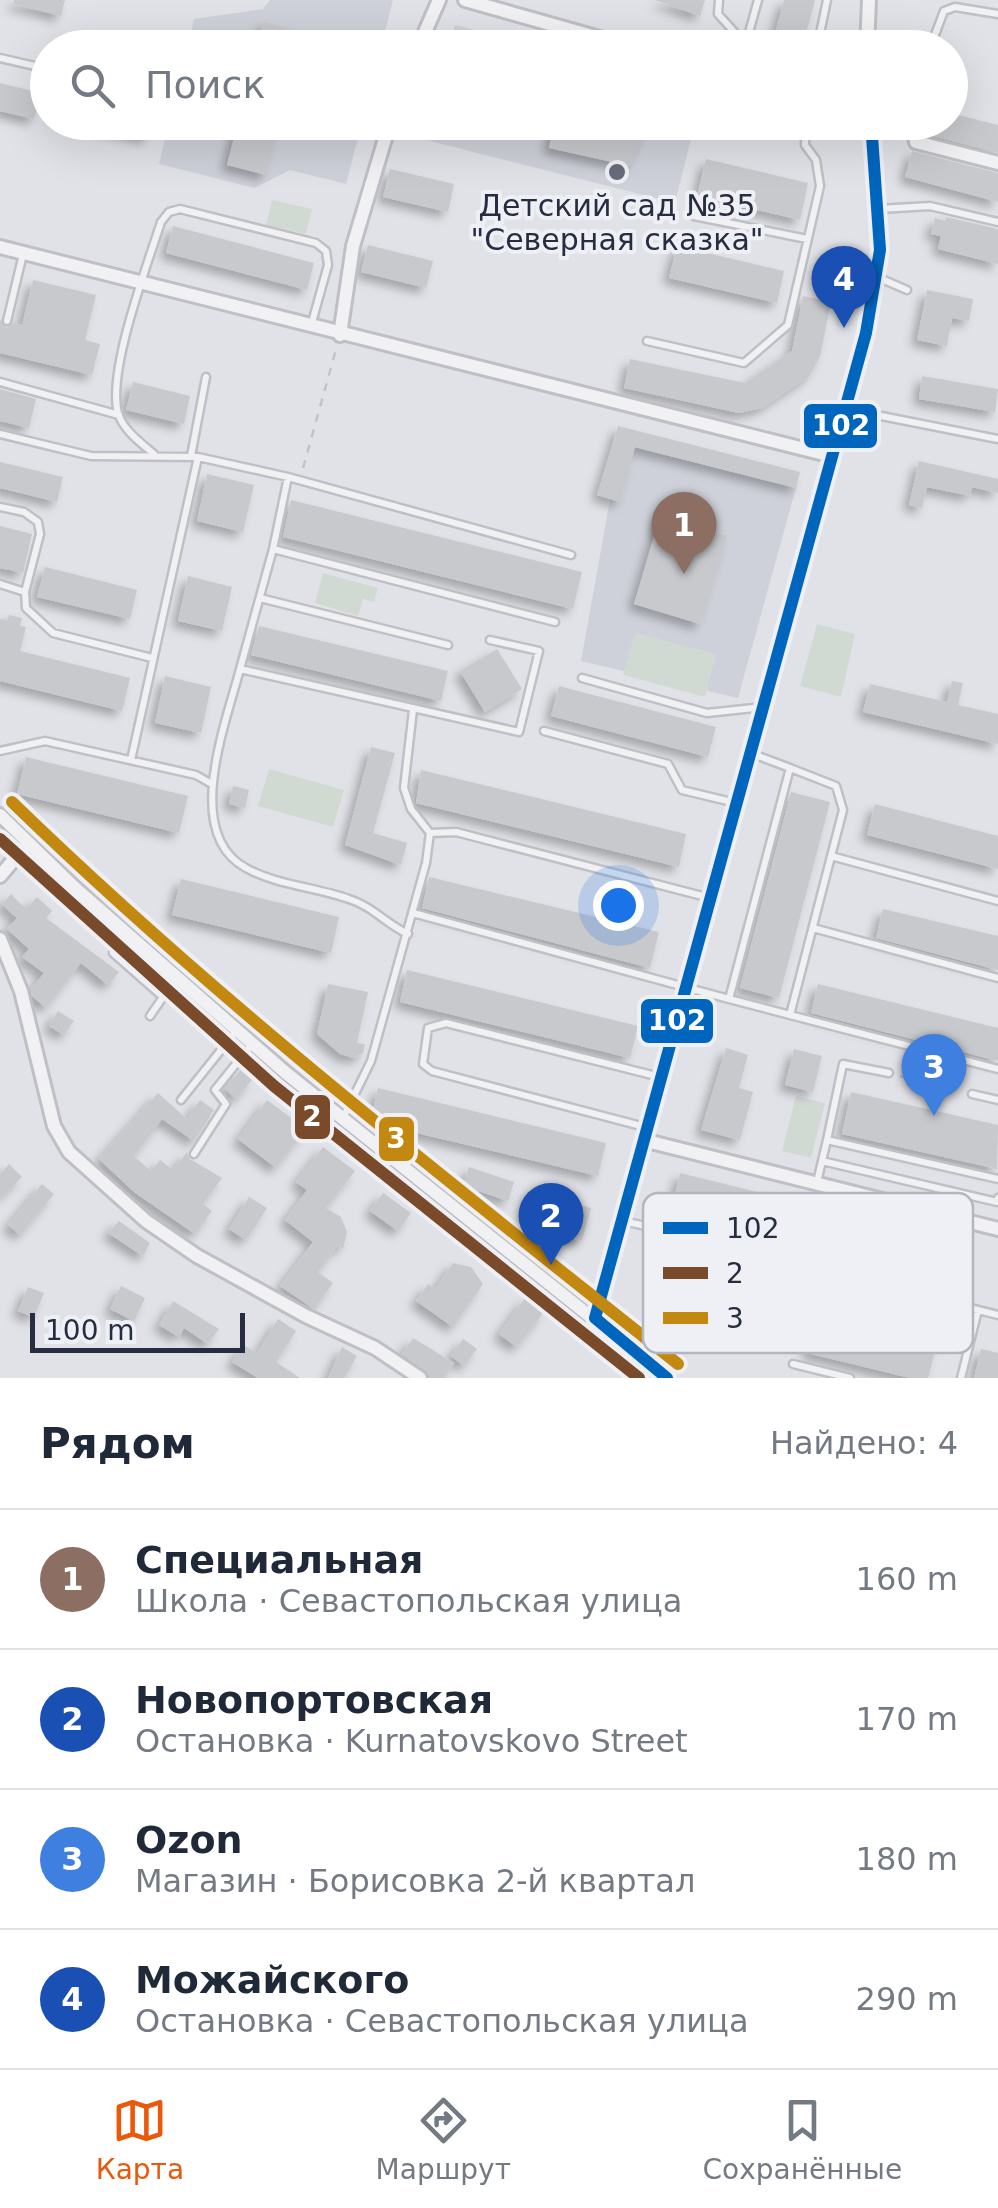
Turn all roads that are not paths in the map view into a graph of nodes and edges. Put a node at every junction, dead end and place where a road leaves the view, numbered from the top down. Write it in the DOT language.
graph roads {
  1 [pos="439,0"];
  2 [pos="465,0"];
  3 [pos="719,0"];
  4 [pos="758,0"];
  5 [pos="827,0"];
  6 [pos="868,0"];
  7 [pos="998,14"];
  8 [pos="426,30"];
  9 [pos="571,30"];
  10 [pos="732,30"];
  11 [pos="750,30"];
  12 [pos="821,30"];
  13 [pos="868,30"];
  14 [pos="937,30"];
  15 [pos="0,58"];
  16 [pos="30,65"];
  17 [pos="384,140"];
  18 [pos="804,140"];
  19 [pos="873,140"];
  20 [pos="916,140"];
  21 [pos="998,163"];
  22 [pos="880,209"];
  23 [pos="694,216"];
  24 [pos="998,222"];
  25 [pos="807,240"];
  26 [pos="0,247"];
  27 [pos="23,253"];
  28 [pos="877,277"];
  29 [pos="142,283"];
  30 [pos="907,290"];
  31 [pos="7,321"];
  32 [pos="310,327"];
  33 [pos="340,335"];
  34 [pos="647,341"];
  35 [pos="206,378"];
  36 [pos="0,382"];
  37 [pos="845,408"];
  38 [pos="118,415"];
  39 [pos="0,434"];
  40 [pos="998,438"];
  41 [pos="154,454"];
  42 [pos="832,456"];
  43 [pos="194,457"];
  44 [pos="288,476"];
  45 [pos="0,507"];
  46 [pos="273,549"];
  47 [pos="571,555"];
  48 [pos="0,584"];
  49 [pos="25,592"];
  50 [pos="260,598"];
  51 [pos="554,622"];
  52 [pos="490,640"];
  53 [pos="448,644"];
  54 [pos="152,658"];
  55 [pos="240,669"];
  56 [pos="582,678"];
  57 [pos="764,707"];
  58 [pos="413,710"];
  59 [pos="544,731"];
  60 [pos="0,750"];
  61 [pos="752,754"];
  62 [pos="131,760"];
  63 [pos="790,768"];
  64 [pos="210,783"];
  65 [pos="737,804"];
  66 [pos="0,815"];
  67 [pos="430,833"];
  68 [pos="28,844"];
  69 [pos="831,856"];
  70 [pos="0,876"];
  71 [pos="711,898"];
  72 [pos="998,901"];
  73 [pos="413,914"];
  74 [pos="813,928"];
  75 [pos="130,934"];
  76 [pos="408,934"];
  77 [pos="0,938"];
  78 [pos="4,958"];
  79 [pos="998,978"];
  80 [pos="686,984"];
  81 [pos="729,999"];
  82 [pos="790,1015"];
  83 [pos="150,1016"];
  84 [pos="238,1029"];
  85 [pos="253,1043"];
  86 [pos="998,1069"];
  87 [pos="889,1073"];
  88 [pos="660,1077"];
  89 [pos="972,1094"];
  90 [pos="181,1100"];
  91 [pos="998,1100"];
  92 [pos="343,1119"];
  93 [pos="644,1134"];
  94 [pos="827,1140"];
  95 [pos="194,1154"];
  96 [pos="822,1161"];
  97 [pos="998,1179"];
  98 [pos="817,1184"];
  99 [pos="853,1193"];
  100 [pos="959,1193"];
  101 [pos="973,1196"];
  102 [pos="998,1198"];
  103 [pos="624,1220"];
  104 [pos="973,1223"];
  105 [pos="643,1224"];
  106 [pos="998,1229"];
  107 [pos="973,1309"];
  108 [pos="978,1310"];
  109 [pos="998,1315"];
  110 [pos="595,1318"];
  111 [pos="973,1331"];
  112 [pos="968,1353"];
  113 [pos="793,1364"];
  114 [pos="420,1378"];
  115 [pos="667,1378"];
  116 [pos="850,1378"];
  117 [pos="962,1378"];
  1 -- 8 [label="street"];
  2 -- 9 [label="street"];
  3 -- 10 [label="lane"];
  4 -- 11 [label="lane"];
  5 -- 12 [label="lane"];
  6 -- 13 [label="street"];
  7 -- 14 [label="lane"];
  15 -- 16 [label="lane"];
  17 -- 33 [label="street"];
  18 -- 25 [label="lane"];
  19 -- 22 [label="street"];
  20 -- 21 [label="street"];
  22 -- 24 [label="lane"];
  22 -- 28 [label="street"];
  23 -- 25 [label="lane"];
  25 -- 34 [label="lane"];
  26 -- 27 [label="street"];
  27 -- 29 [label="street"];
  27 -- 31 [label="lane"];
  28 -- 30 [label="lane"];
  28 -- 37 [label="street"];
  29 -- 32 [label="street"];
  29 -- 32 [label="lane"];
  29 -- 38 [label="lane"];
  32 -- 33 [label="street"];
  33 -- 42 [label="street"];
  35 -- 43 [label="lane"];
  36 -- 38 [label="lane"];
  37 -- 40 [label="lane"];
  37 -- 42 [label="street"];
  38 -- 41 [label="lane"];
  39 -- 41 [label="lane"];
  41 -- 43 [label="lane"];
  42 -- 57 [label="street"];
  43 -- 44 [label="lane"];
  43 -- 54 [label="lane"];
  44 -- 46 [label="lane"];
  44 -- 47 [label="lane"];
  45 -- 49 [label="lane"];
  46 -- 50 [label="lane"];
  46 -- 51 [label="lane"];
  48 -- 49 [label="lane"];
  49 -- 54 [label="lane"];
  50 -- 53 [label="lane"];
  50 -- 55 [label="lane"];
  52 -- 58 [label="lane"];
  54 -- 62 [label="lane"];
  55 -- 58 [label="lane"];
  55 -- 64 [label="lane"];
  56 -- 57 [label="lane"];
  57 -- 61 [label="street"];
  58 -- 67 [label="lane"];
  59 -- 65 [label="lane"];
  60 -- 62 [label="lane"];
  61 -- 63 [label="lane"];
  61 -- 65 [label="street"];
  62 -- 64 [label="lane"];
  63 -- 69 [label="lane"];
  63 -- 81 [label="lane"];
  64 -- 76 [label="lane"];
  65 -- 71 [label="street"];
  66 -- 68 [label="street"];
  67 -- 71 [label="lane"];
  67 -- 73 [label="lane"];
  68 -- 70 [label="street"];
  68 -- 75 [label="street"];
  69 -- 72 [label="lane"];
  69 -- 74 [label="lane"];
  71 -- 80 [label="street"];
  73 -- 76 [label="lane"];
  73 -- 80 [label="lane"];
  74 -- 79 [label="lane"];
  74 -- 82 [label="lane"];
  75 -- 83 [label="lane"];
  75 -- 84 [label="street"];
  76 -- 92 [label="lane"];
  77 -- 78 [label="street"];
  78 -- 114 [label="street"];
  80 -- 81 [label="lane"];
  80 -- 88 [label="street"];
  81 -- 82 [label="lane"];
  82 -- 86 [label="lane"];
  84 -- 85 [label="street"];
  84 -- 90 [label="lane"];
  85 -- 92 [label="street"];
  85 -- 95 [label="lane"];
  87 -- 94 [label="lane"];
  88 -- 93 [label="street"];
  88 -- 93 [label="lane"];
  89 -- 91 [label="lane"];
  92 -- 110 [label="street"];
  93 -- 98 [label="street"];
  93 -- 103 [label="street"];
  94 -- 96 [label="lane"];
  94 -- 97 [label="lane"];
  96 -- 98 [label="lane"];
  96 -- 100 [label="lane"];
  98 -- 99 [label="street"];
  101 -- 102 [label="lane"];
  103 -- 105 [label="lane"];
  103 -- 110 [label="street"];
  104 -- 106 [label="street"];
  107 -- 108 [label="lane"];
  108 -- 109 [label="lane"];
  108 -- 111 [label="lane"];
  110 -- 115 [label="street"];
  112 -- 117 [label="lane"];
  113 -- 116 [label="lane"];
}
